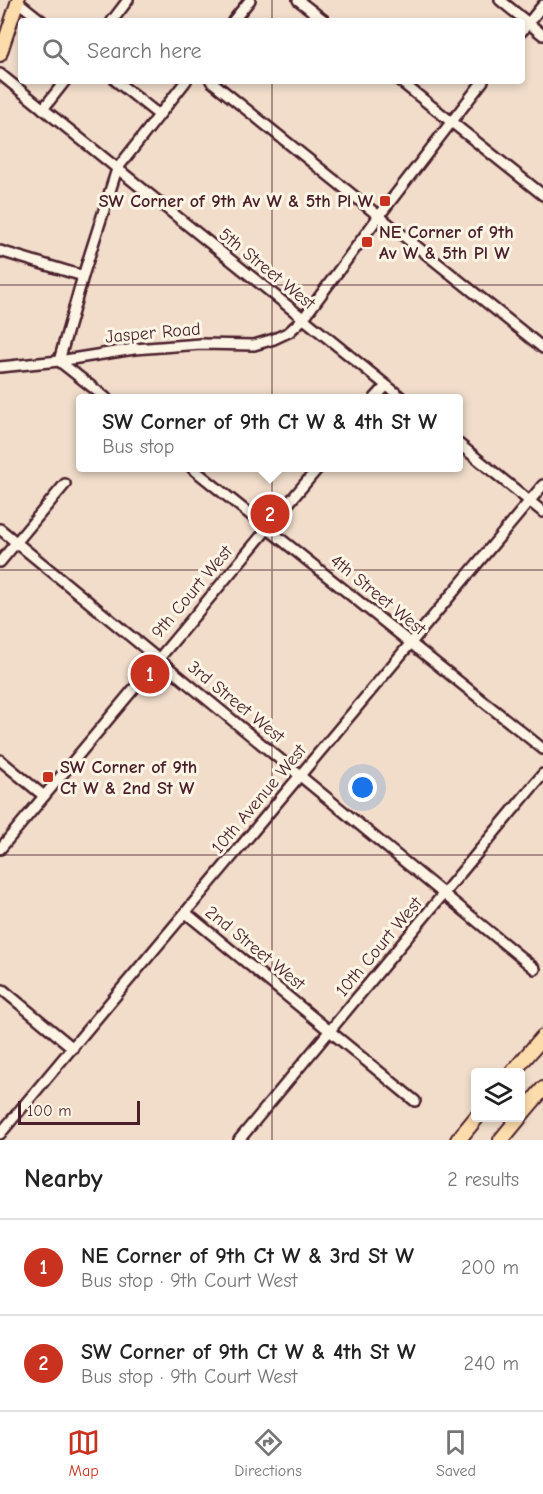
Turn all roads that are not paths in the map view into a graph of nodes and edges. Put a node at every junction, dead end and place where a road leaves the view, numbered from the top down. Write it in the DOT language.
graph roads {
  1 [pos="128,0"];
  2 [pos="250,0"];
  3 [pos="298,0"];
  4 [pos="500,0"];
  5 [pos="18,1"];
  6 [pos="543,5"];
  7 [pos="38,18"];
  8 [pos="114,18"];
  9 [pos="235,18"];
  10 [pos="321,18"];
  11 [pos="517,18"];
  12 [pos="525,27"];
  13 [pos="543,35"];
  14 [pos="0,55"];
  15 [pos="0,74"];
  16 [pos="62,84"];
  17 [pos="120,84"];
  18 [pos="184,84"];
  19 [pos="215,84"];
  20 [pos="404,84"];
  21 [pos="481,84"];
  22 [pos="43,109"];
  23 [pos="159,115"];
  24 [pos="451,121"];
  25 [pos="117,168"];
  26 [pos="543,195"];
  27 [pos="379,216"];
  28 [pos="0,251"];
  29 [pos="83,276"];
  30 [pos="303,319"];
  31 [pos="543,348"];
  32 [pos="59,361"];
  33 [pos="0,367"];
  34 [pos="386,386"];
  35 [pos="99,394"];
  36 [pos="379,394"];
  37 [pos="396,394"];
  38 [pos="463,447"];
  39 [pos="197,472"];
  40 [pos="315,472"];
  41 [pos="65,484"];
  42 [pos="543,484"];
  43 [pos="530,501"];
  44 [pos="543,513"];
  45 [pos="267,528"];
  46 [pos="0,529"];
  47 [pos="16,542"];
  48 [pos="0,562"];
  49 [pos="411,643"];
  50 [pos="158,659"];
  51 [pos="543,749"];
  52 [pos="0,760"];
  53 [pos="543,774"];
  54 [pos="300,776"];
  55 [pos="44,796"];
  56 [pos="0,849"];
  57 [pos="444,894"];
  58 [pos="186,913"];
  59 [pos="535,969"];
  60 [pos="3,990"];
  61 [pos="330,1031"];
  62 [pos="543,1037"];
  63 [pos="73,1048"];
  64 [pos="516,1068"];
  65 [pos="543,1089"];
  66 [pos="415,1101"];
  67 [pos="525,1111"];
  68 [pos="473,1122"];
  69 [pos="516,1122"];
  70 [pos="0,1134"];
  71 [pos="239,1140"];
  72 [pos="458,1140"];
  73 [pos="501,1140"];
  1 -- 8 [label="street"];
  2 -- 9 [label="street"];
  3 -- 10 [label="street"];
  4 -- 11 [label="street"];
  5 -- 7 [label="street"];
  5 -- 14 [label="main road"];
  6 -- 12 [label="street"];
  12 -- 13 [label="street"];
  15 -- 22 [label="street, 5th Street West"];
  16 -- 22 [label="street"];
  17 -- 23 [label="street"];
  18 -- 23 [label="street"];
  19 -- 27 [label="street"];
  20 -- 24 [label="street"];
  21 -- 24 [label="street, Jasper Road"];
  22 -- 25 [label="street, 5th Street West"];
  23 -- 25 [label="street"];
  24 -- 26 [label="street"];
  24 -- 27 [label="street, Jasper Road"];
  25 -- 29 [label="street"];
  25 -- 30 [label="street, 5th Street West"];
  27 -- 30 [label="street, Jasper Road"];
  27 -- 31 [label="street"];
  28 -- 29 [label="street"];
  29 -- 32 [label="street"];
  30 -- 32 [label="street, Jasper Road"];
  30 -- 34 [label="street, 5th Street West"];
  32 -- 33 [label="street, Jasper Road"];
  32 -- 35 [label="street"];
  34 -- 36 [label="street"];
  34 -- 37 [label="street, 5th Street West"];
  38 -- 43 [label="street"];
  39 -- 45 [label="street, 4th Street West"];
  40 -- 45 [label="street, 9th Court West"];
  41 -- 47 [label="street"];
  42 -- 43 [label="street, 10th Avenue West"];
  43 -- 44 [label="street"];
  43 -- 49 [label="street, 10th Avenue West"];
  45 -- 49 [label="street, 4th Street West"];
  45 -- 50 [label="street, 9th Court West"];
  46 -- 47 [label="street, 3rd Street West"];
  47 -- 48 [label="street"];
  47 -- 50 [label="street, 3rd Street West"];
  49 -- 51 [label="street, 4th Street West"];
  49 -- 54 [label="street, 10th Avenue West"];
  50 -- 54 [label="street, 3rd Street West"];
  50 -- 55 [label="street, 9th Court West"];
  52 -- 55 [label="street"];
  53 -- 57 [label="street, 10th Court West"];
  54 -- 57 [label="street, 3rd Street West"];
  54 -- 58 [label="street, 10th Avenue West"];
  55 -- 56 [label="street, 9th Court West"];
  57 -- 59 [label="street, 3rd Street West"];
  57 -- 61 [label="street, 10th Court West"];
  58 -- 61 [label="street, 2nd Street West"];
  58 -- 63 [label="street, 10th Avenue West"];
  60 -- 63 [label="street"];
  61 -- 66 [label="street, 2nd Street West"];
  61 -- 71 [label="street, 10th Court West"];
  62 -- 64 [label="highway"];
  63 -- 70 [label="street, 10th Avenue West"];
  65 -- 67 [label="highway"];
  68 -- 72 [label="highway"];
  69 -- 73 [label="highway"];
}
